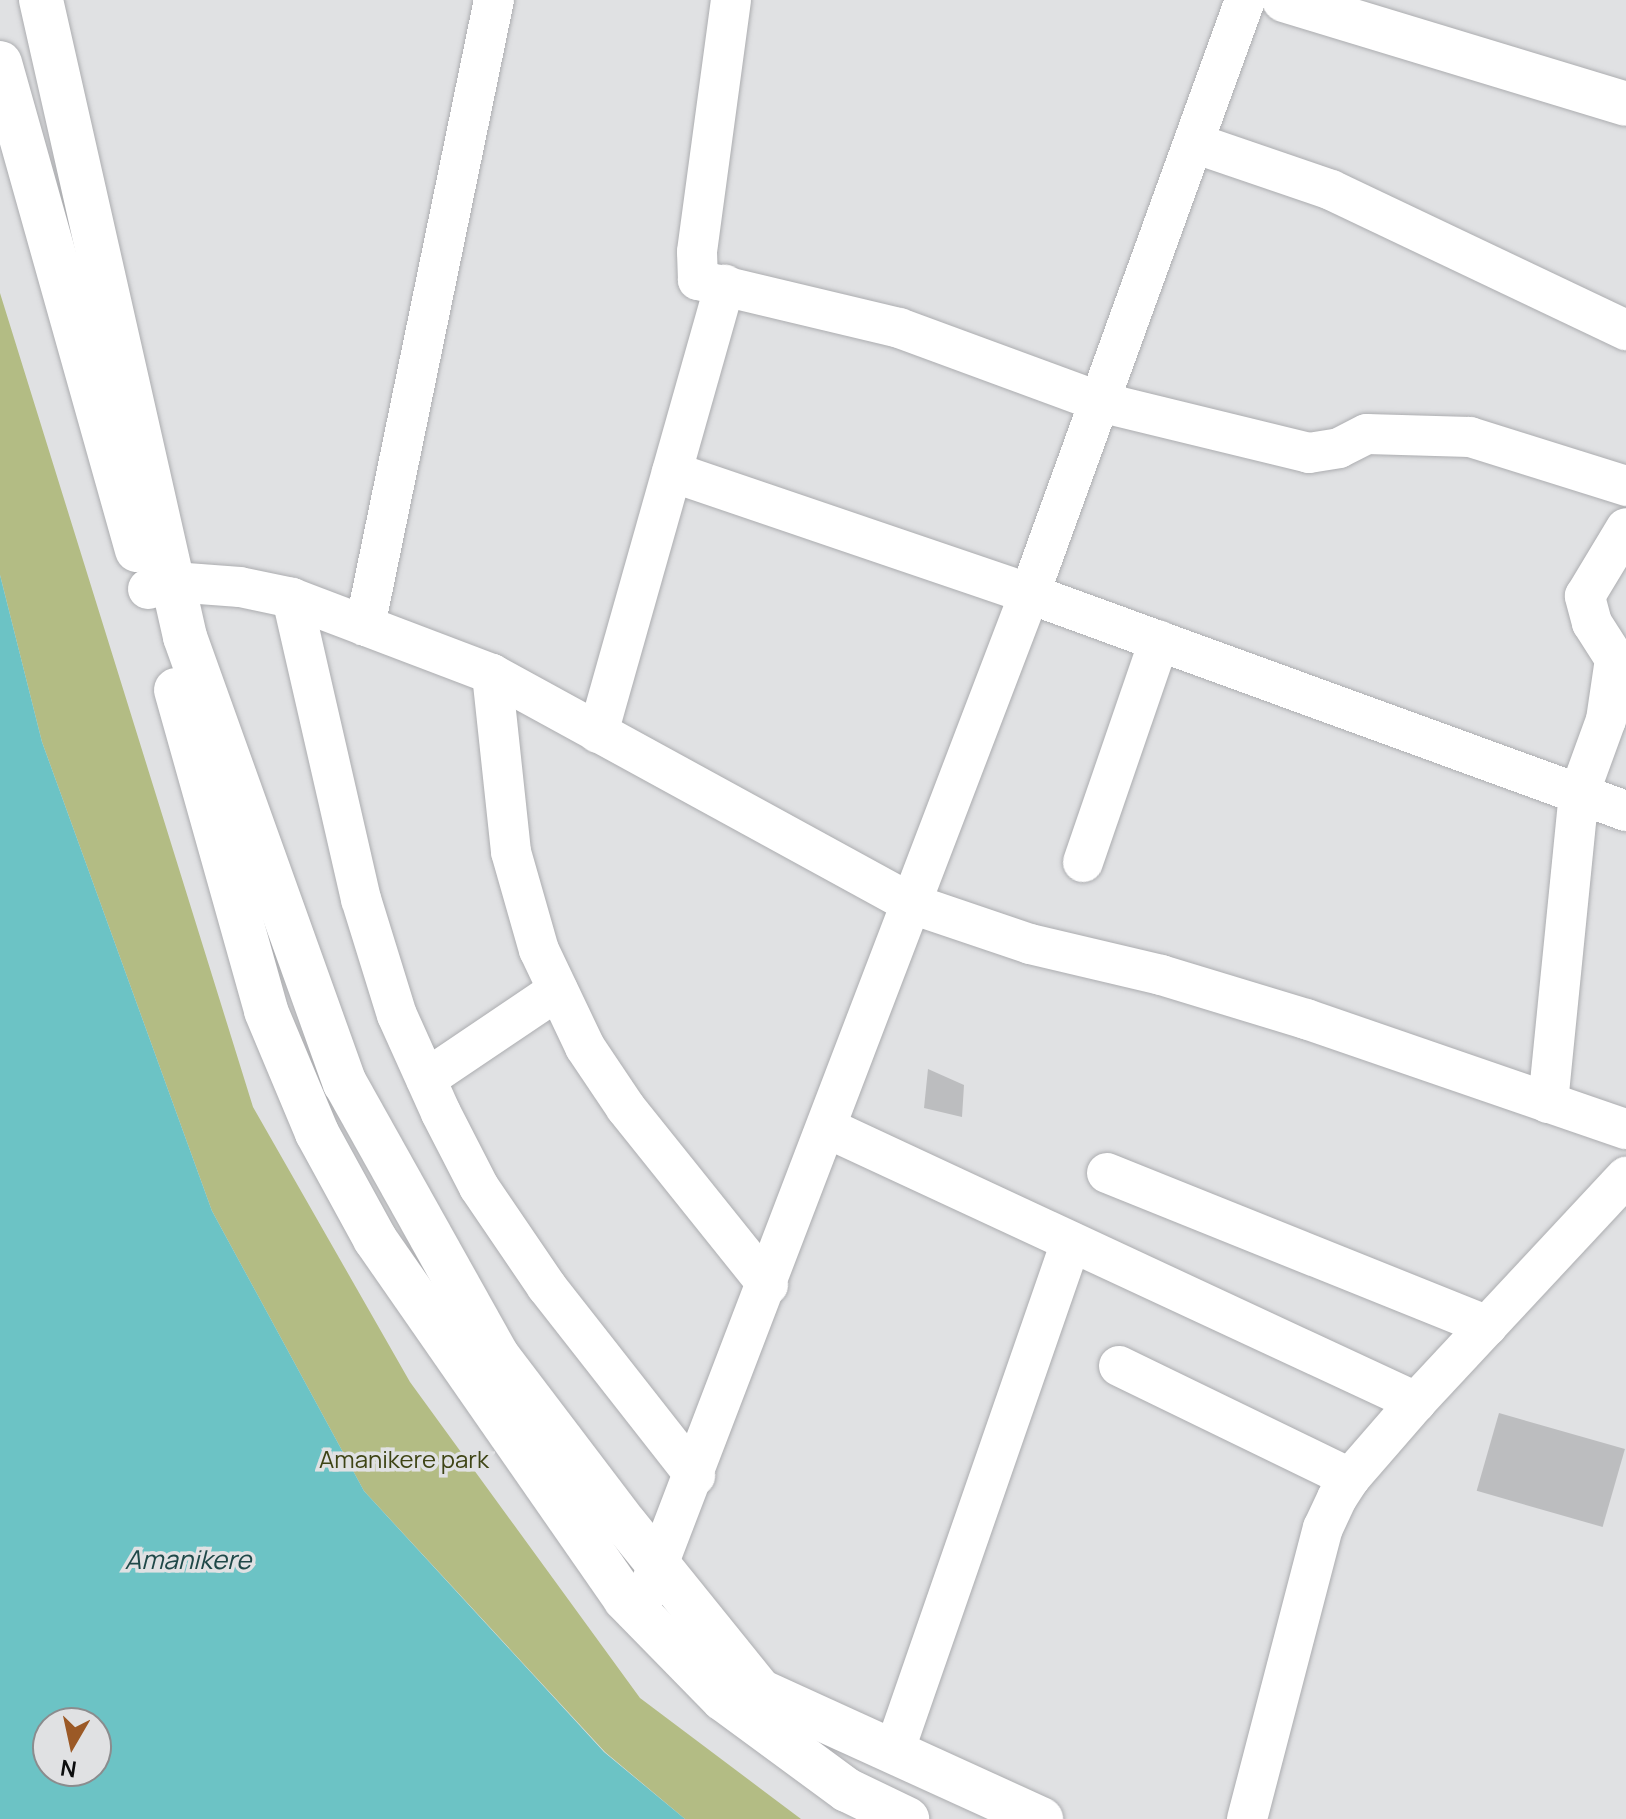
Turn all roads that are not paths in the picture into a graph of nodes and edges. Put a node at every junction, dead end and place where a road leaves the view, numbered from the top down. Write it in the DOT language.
graph roads {
  1 [pos="41,0"];
  2 [pos="494,0"];
  3 [pos="731,0"];
  4 [pos="1245,0"];
  5 [pos="1284,0"];
  6 [pos="0,63"];
  7 [pos="1626,104"];
  8 [pos="1194,143"];
  9 [pos="725,285"];
  10 [pos="1626,330"];
  11 [pos="1100,402"];
  12 [pos="672,472"];
  13 [pos="1626,486"];
  14 [pos="1626,528"];
  15 [pos="160,585"];
  16 [pos="1030,594"];
  17 [pos="292,598"];
  18 [pos="365,626"];
  19 [pos="1614,638"];
  20 [pos="1159,641"];
  21 [pos="492,674"];
  22 [pos="598,733"];
  23 [pos="1579,794"];
  24 [pos="1626,811"];
  25 [pos="1083,862"];
  26 [pos="912,904"];
  27 [pos="558,990"];
  28 [pos="426,1079"];
  29 [pos="1548,1103"];
  30 [pos="827,1128"];
  31 [pos="1626,1129"];
  32 [pos="1107,1173"];
  33 [pos="1626,1177"];
  34 [pos="1071,1242"];
  35 [pos="768,1285"];
  36 [pos="1487,1326"];
  37 [pos="1119,1366"];
  38 [pos="1416,1402"];
  39 [pos="695,1476"];
  40 [pos="1350,1478"];
  41 [pos="660,1567"];
  42 [pos="638,1612"];
  43 [pos="894,1752"];
  44 [pos="907,1819"];
  45 [pos="1041,1819"];
  46 [pos="1247,1819"];
  1 -- 15 [label="main road"];
  2 -- 18 [label="street"];
  3 -- 9 [label="street"];
  4 -- 8 [label="street"];
  5 -- 7 [label="main road"];
  6 -- 15 [label="main road"];
  8 -- 10 [label="street"];
  8 -- 11 [label="street"];
  9 -- 11 [label="street"];
  9 -- 12 [label="street"];
  11 -- 13 [label="street"];
  11 -- 16 [label="street"];
  12 -- 16 [label="street"];
  12 -- 22 [label="street"];
  14 -- 19 [label="street"];
  15 -- 17 [label="street"];
  15 -- 41 [label="main road"];
  15 -- 42 [label="main road"];
  16 -- 20 [label="street"];
  16 -- 26 [label="street"];
  17 -- 18 [label="street"];
  17 -- 28 [label="street"];
  18 -- 21 [label="street"];
  19 -- 23 [label="street"];
  20 -- 23 [label="street"];
  20 -- 25 [label="street"];
  21 -- 22 [label="street"];
  21 -- 27 [label="street"];
  22 -- 26 [label="street"];
  23 -- 24 [label="street"];
  23 -- 29 [label="street"];
  26 -- 29 [label="street"];
  26 -- 30 [label="street"];
  27 -- 28 [label="street"];
  27 -- 35 [label="street"];
  28 -- 39 [label="street"];
  29 -- 31 [label="street"];
  30 -- 34 [label="street"];
  30 -- 35 [label="street"];
  32 -- 36 [label="street"];
  33 -- 36 [label="street"];
  34 -- 38 [label="street"];
  34 -- 43 [label="street"];
  35 -- 39 [label="street"];
  36 -- 38 [label="street"];
  37 -- 40 [label="street"];
  38 -- 40 [label="street"];
  39 -- 41 [label="street"];
  40 -- 46 [label="street"];
  41 -- 42 [label="street"];
  41 -- 43 [label="main road"];
  42 -- 44 [label="main road"];
  43 -- 45 [label="main road"];
}
